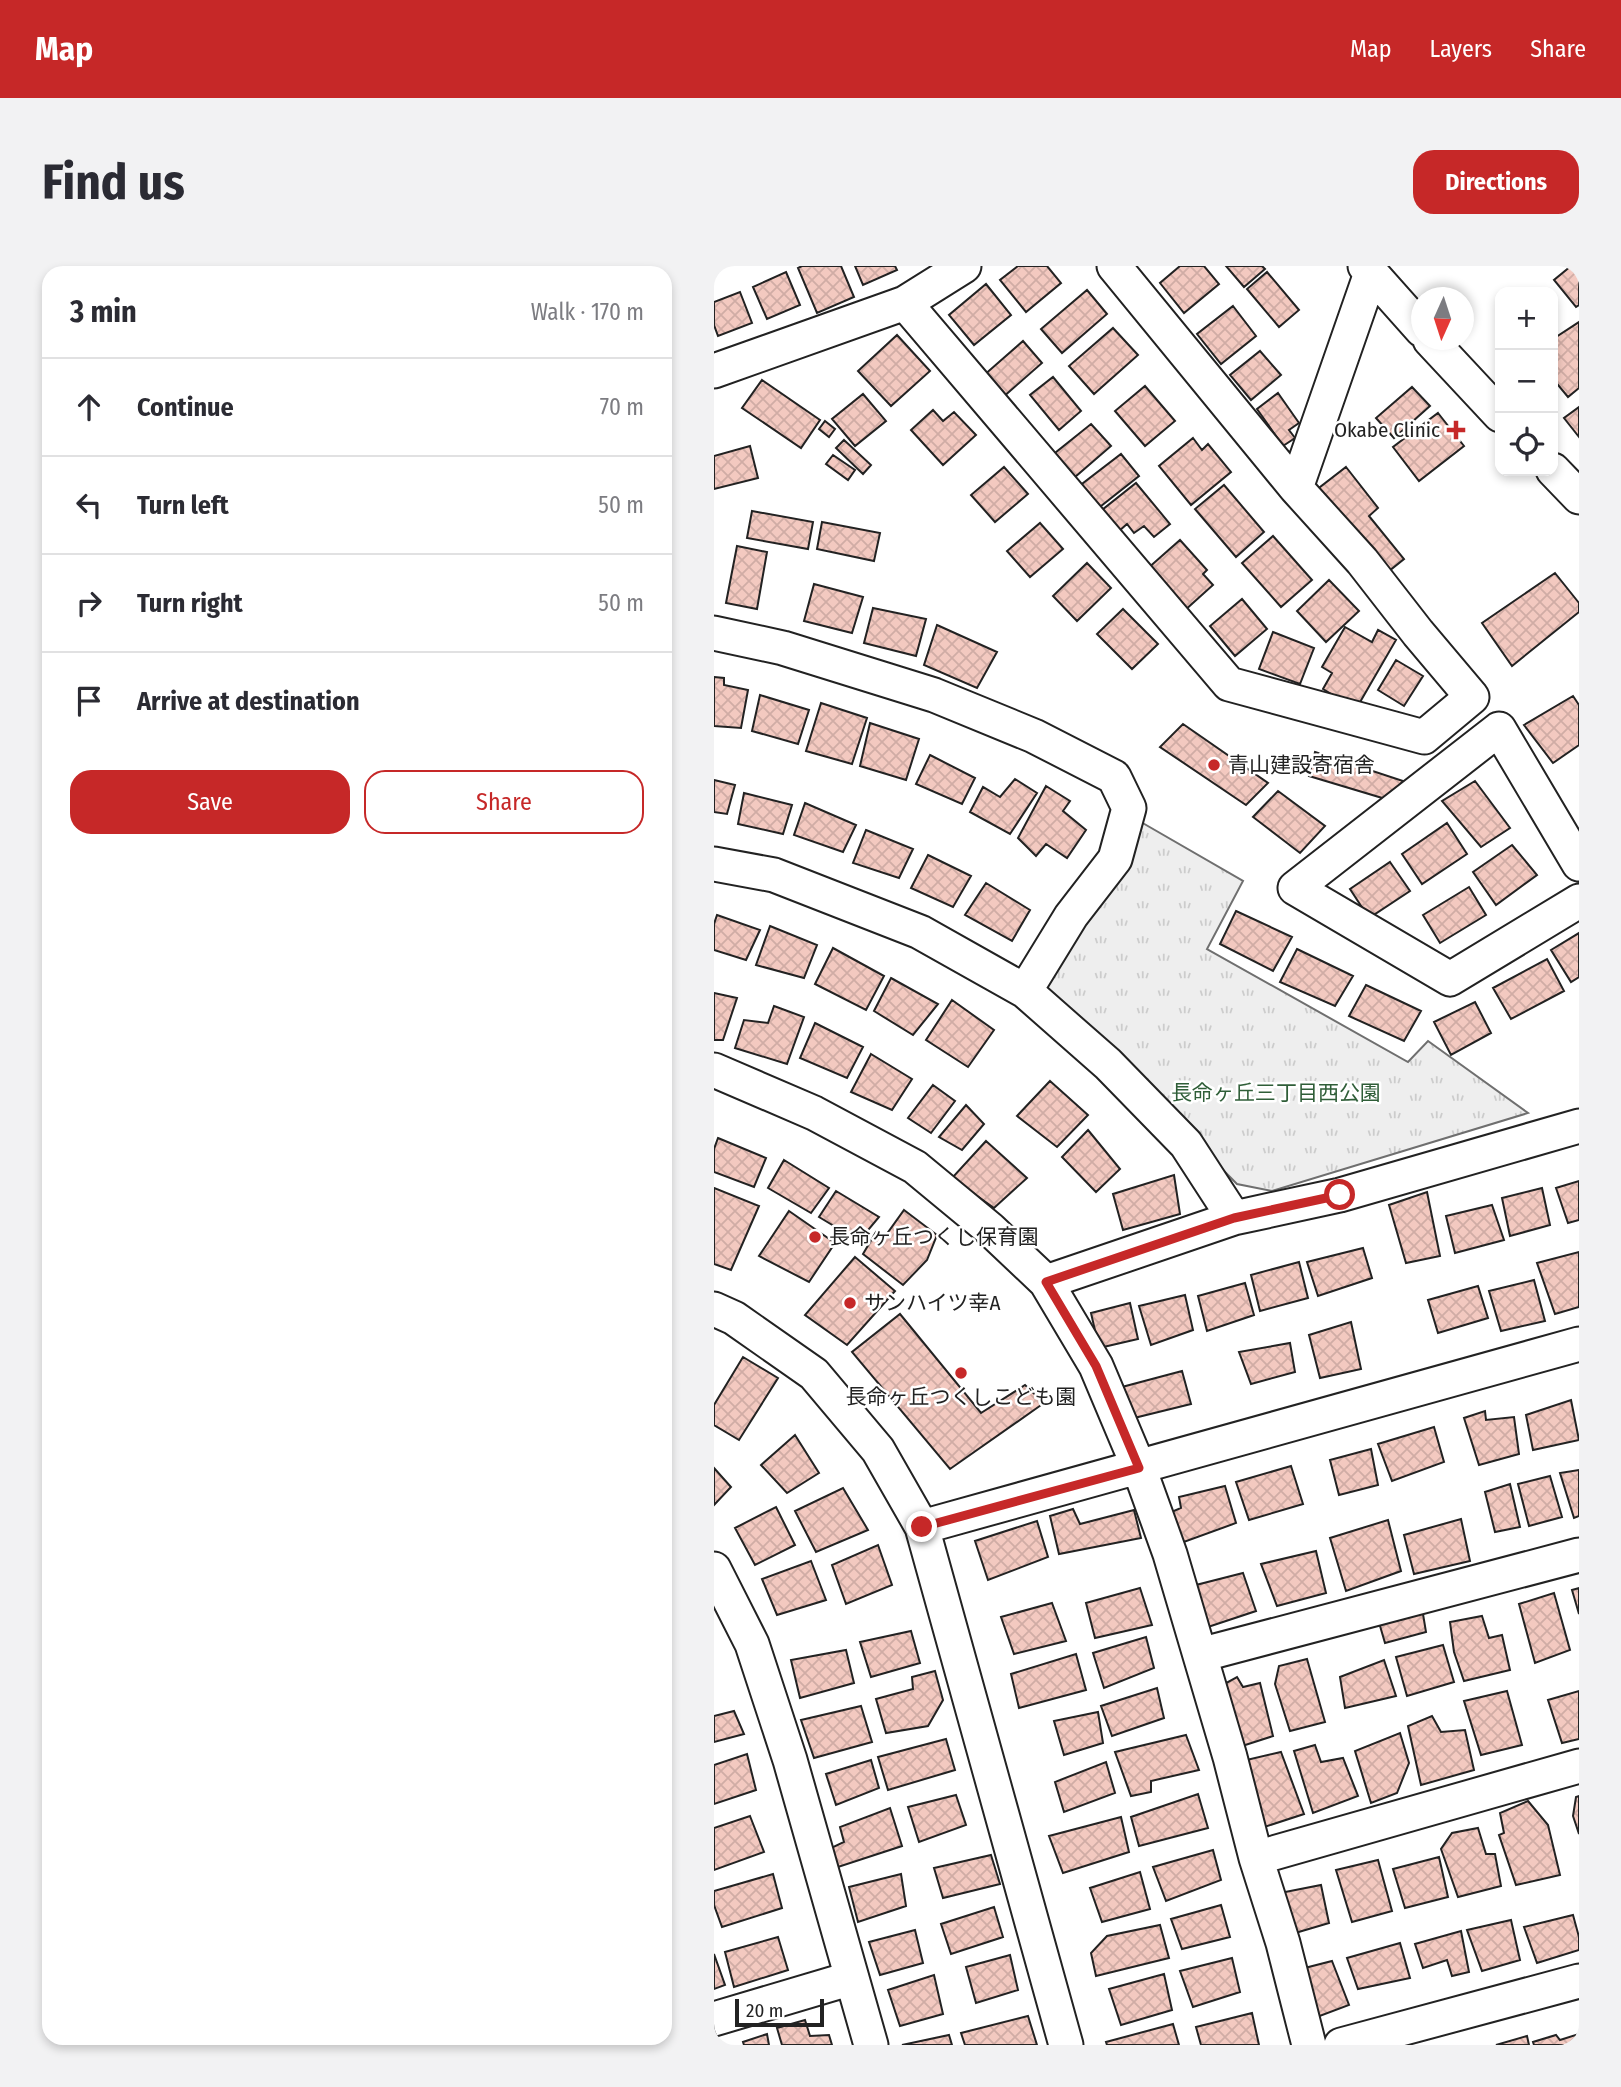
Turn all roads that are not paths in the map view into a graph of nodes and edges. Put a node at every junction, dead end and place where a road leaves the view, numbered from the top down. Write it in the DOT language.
graph roads {
  1 [pos="964,266"];
  2 [pos="1114,266"];
  3 [pos="1368,270"];
  4 [pos="905,303"];
  5 [pos="1411,318"];
  6 [pos="1439,350"];
  7 [pos="714,371"];
  8 [pos="1498,413"];
  9 [pos="1558,475"];
  10 [pos="1296,488"];
  11 [pos="1579,497"];
  12 [pos="714,633"];
  13 [pos="714,864"];
  14 [pos="1579,864"];
  15 [pos="1579,901"];
  16 [pos="1026,991"];
  17 [pos="714,1070"];
  18 [pos="1579,1126"];
  19 [pos="1234,1218"];
  20 [pos="1046,1282"];
  21 [pos="714,1309"];
  22 [pos="1579,1344"];
  23 [pos="1139,1468"];
  24 [pos="922,1527"];
  25 [pos="1579,1555"];
  26 [pos="714,1569"];
  27 [pos="1200,1655"];
  28 [pos="1579,1766"];
  29 [pos="1256,1858"];
  30 [pos="852,1978"];
  31 [pos="1579,1981"];
  32 [pos="714,2019"];
  33 [pos="870,2045"];
  34 [pos="1066,2045"];
  35 [pos="1309,2045"];
  36 [pos="1340,2045"];
  1 -- 4 [label="street"];
  2 -- 10 [label="street"];
  3 -- 5 [label="street"];
  3 -- 10 [label="street"];
  4 -- 7 [label="street"];
  4 -- 10 [label="street"];
  6 -- 8 [label="street"];
  9 -- 11 [label="street"];
  12 -- 16 [label="street"];
  13 -- 16 [label="street"];
  14 -- 15 [label="street"];
  16 -- 19 [label="street"];
  17 -- 20 [label="street"];
  18 -- 19 [label="street"];
  19 -- 20 [label="street"];
  20 -- 23 [label="street"];
  21 -- 24 [label="street"];
  22 -- 23 [label="street"];
  23 -- 24 [label="street"];
  23 -- 27 [label="street"];
  24 -- 34 [label="street"];
  25 -- 27 [label="street"];
  26 -- 30 [label="street"];
  27 -- 29 [label="street"];
  28 -- 29 [label="street"];
  29 -- 35 [label="street"];
  30 -- 32 [label="street"];
  30 -- 33 [label="street"];
  31 -- 36 [label="street"];
}
